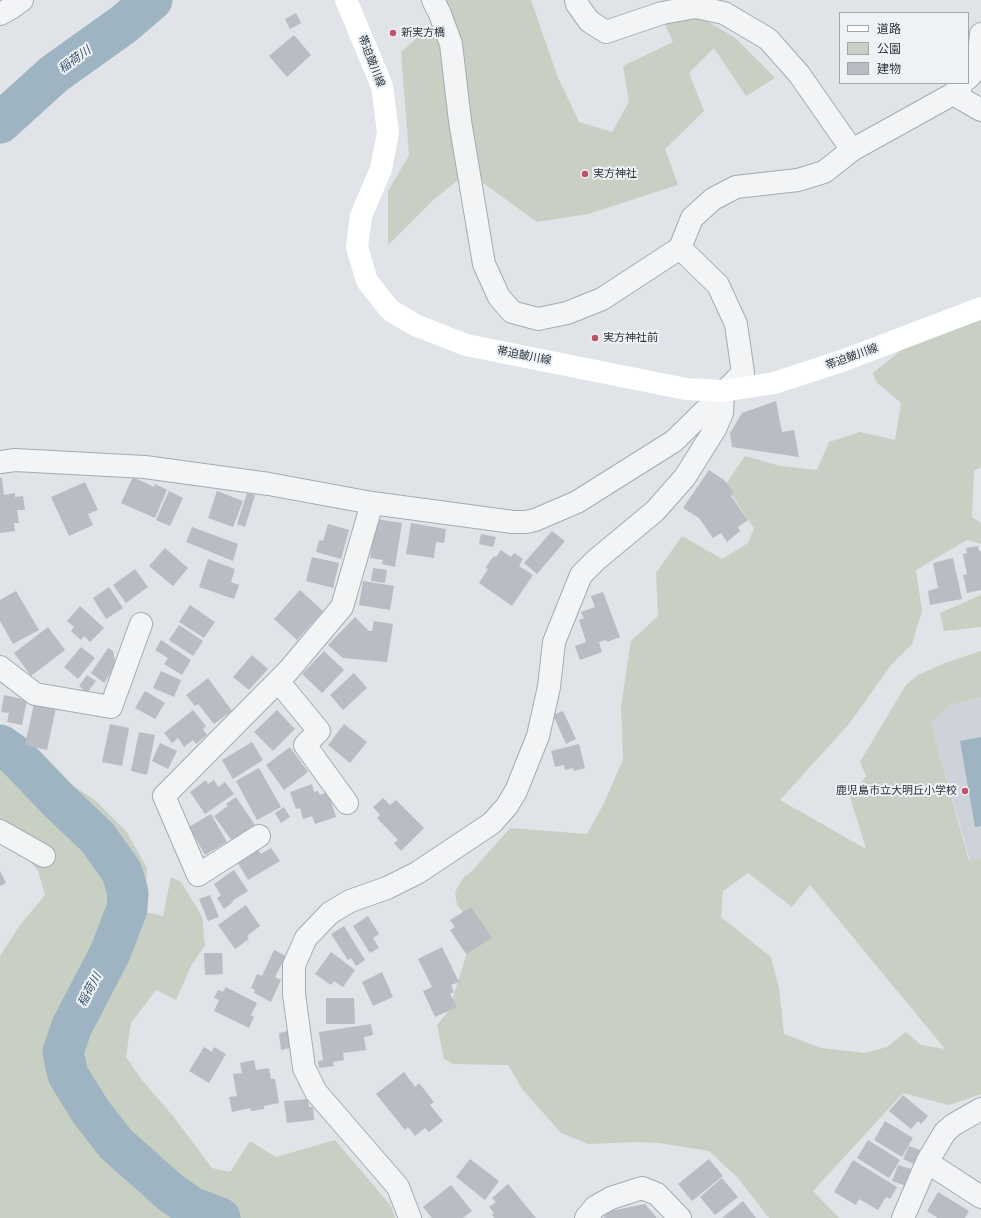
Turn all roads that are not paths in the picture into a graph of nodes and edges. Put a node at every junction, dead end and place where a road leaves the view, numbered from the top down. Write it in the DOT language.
graph roads {
  1 [pos="22,0"];
  2 [pos="346,0"];
  3 [pos="433,0"];
  4 [pos="576,0"];
  5 [pos="0,14"];
  6 [pos="981,34"];
  7 [pos="969,77"];
  8 [pos="958,88"];
  9 [pos="981,110"];
  10 [pos="852,150"];
  11 [pos="680,248"];
  12 [pos="981,308"];
  13 [pos="723,391"];
  14 [pos="0,462"];
  15 [pos="372,503"];
  16 [pos="141,624"];
  17 [pos="0,667"];
  18 [pos="278,681"];
  19 [pos="347,803"];
  20 [pos="0,831"];
  21 [pos="259,836"];
  22 [pos="44,856"];
  23 [pos="981,1109"];
  24 [pos="927,1162"];
  25 [pos="981,1197"];
  26 [pos="410,1218"];
  27 [pos="586,1218"];
  28 [pos="680,1218"];
  29 [pos="903,1218"];
  1 -- 5 [label="street"];
  2 -- 13 [label="street, 帯迫皷川線"];
  3 -- 11 [label="street"];
  4 -- 10 [label="street"];
  6 -- 7 [label="street"];
  8 -- 9 [label="street"];
  8 -- 10 [label="street"];
  10 -- 11 [label="street"];
  11 -- 13 [label="street"];
  12 -- 13 [label="street, 帯迫皷川線"];
  13 -- 15 [label="street"];
  13 -- 26 [label="street"];
  14 -- 15 [label="street"];
  15 -- 18 [label="street"];
  16 -- 17 [label="street"];
  18 -- 19 [label="street"];
  18 -- 21 [label="street"];
  20 -- 22 [label="street"];
  23 -- 24 [label="street"];
  24 -- 25 [label="street"];
  24 -- 29 [label="street"];
  27 -- 28 [label="street"];
}
